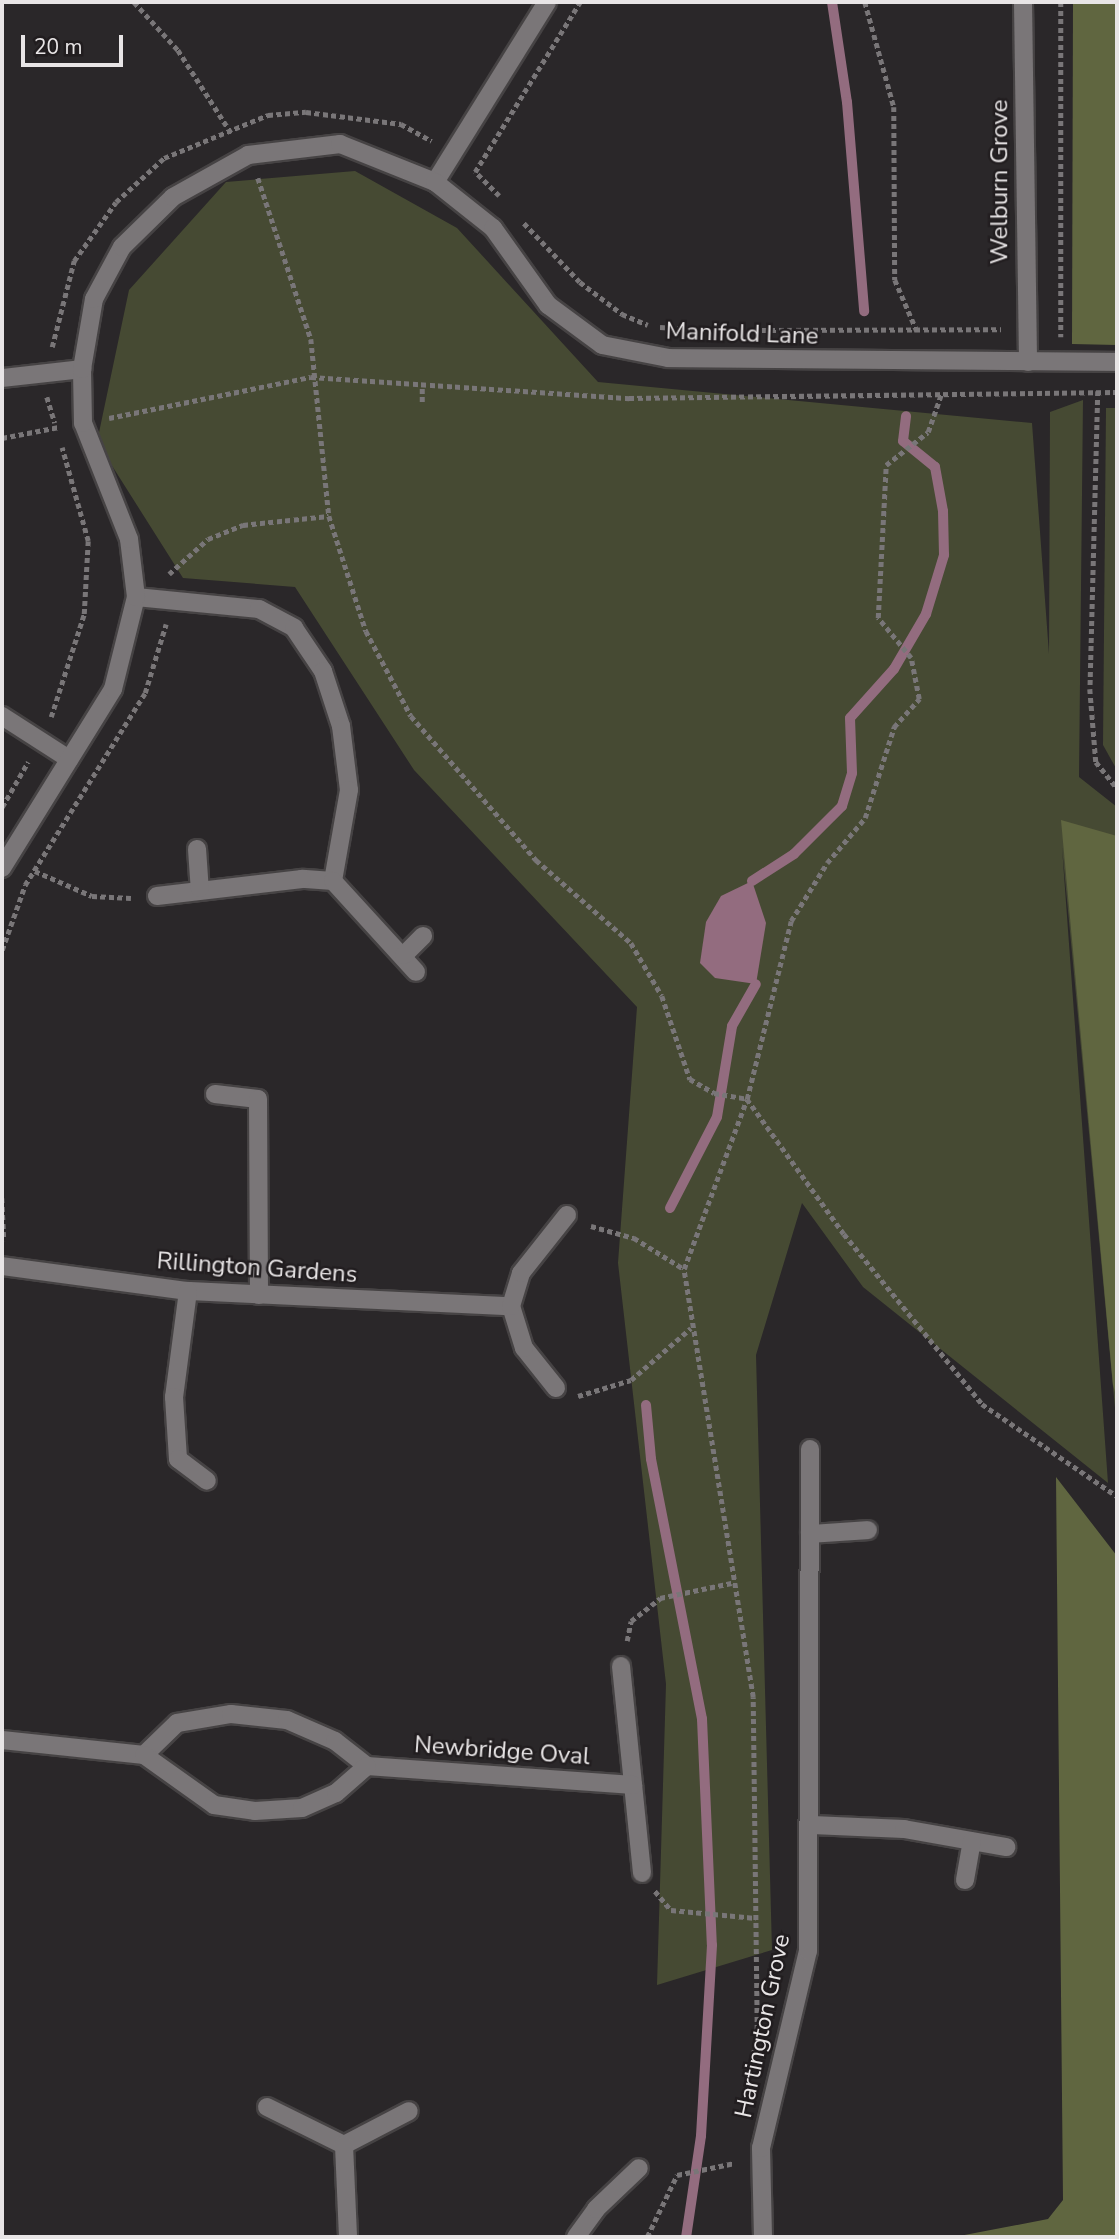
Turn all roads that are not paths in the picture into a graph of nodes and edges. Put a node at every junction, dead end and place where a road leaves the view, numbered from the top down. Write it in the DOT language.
graph roads {
  1 [pos="1023,2"];
  2 [pos="543,3"];
  3 [pos="435,182"];
  4 [pos="1028,362"];
  5 [pos="1117,362"];
  6 [pos="82,369"];
  7 [pos="2,377"];
  8 [pos="136,597"];
  9 [pos="2,716"];
  10 [pos="69,759"];
  11 [pos="197,849"];
  12 [pos="2,869"];
  13 [pos="333,881"];
  14 [pos="200,888"];
  15 [pos="157,896"];
  16 [pos="423,936"];
  17 [pos="404,954"];
  18 [pos="416,972"];
  19 [pos="215,1094"];
  20 [pos="567,1215"];
  21 [pos="2,1266"];
  22 [pos="188,1291"];
  23 [pos="259,1295"];
  24 [pos="511,1306"];
  25 [pos="556,1388"];
  26 [pos="810,1449"];
  27 [pos="207,1481"];
  28 [pos="868,1530"];
  29 [pos="810,1534"];
  30 [pos="621,1666"];
  31 [pos="2,1740"];
  32 [pos="144,1755"];
  33 [pos="367,1766"];
  34 [pos="633,1785"];
  35 [pos="812,1825"];
  36 [pos="972,1842"];
  37 [pos="1006,1847"];
  38 [pos="642,1874"];
  39 [pos="965,1880"];
  40 [pos="268,2107"];
  41 [pos="409,2111"];
  42 [pos="344,2144"];
  43 [pos="639,2168"];
  44 [pos="348,2237"];
  45 [pos="576,2237"];
  46 [pos="763,2237"];
  1 -- 4 [label="street, Welburn Grove"];
  2 -- 3 [label="street"];
  3 -- 4 [label="street, Manifold Lane"];
  3 -- 6 [label="street, Manifold Lane"];
  4 -- 5 [label="street, Manifold Lane"];
  6 -- 7 [label="street"];
  6 -- 8 [label="street, Manifold Lane"];
  8 -- 10 [label="street"];
  8 -- 13 [label="street"];
  9 -- 10 [label="street"];
  10 -- 12 [label="street"];
  11 -- 14 [label="street"];
  13 -- 14 [label="street"];
  13 -- 17 [label="street"];
  14 -- 15 [label="street"];
  16 -- 17 [label="street"];
  17 -- 18 [label="street"];
  19 -- 23 [label="street"];
  20 -- 24 [label="street"];
  21 -- 22 [label="street, Rillington Gardens"];
  22 -- 23 [label="street, Rillington Gardens"];
  22 -- 27 [label="street"];
  23 -- 24 [label="street, Rillington Gardens"];
  24 -- 25 [label="street"];
  26 -- 29 [label="street, Hartington Grove"];
  28 -- 29 [label="street"];
  29 -- 35 [label="street, Hartington Grove"];
  30 -- 34 [label="street"];
  31 -- 32 [label="street"];
  32 -- 33 [label="street"];
  32 -- 33 [label="street"];
  33 -- 34 [label="street, Newbridge Oval"];
  34 -- 38 [label="street"];
  35 -- 36 [label="street"];
  35 -- 46 [label="street, Hartington Grove"];
  36 -- 37 [label="street"];
  36 -- 39 [label="street"];
  40 -- 42 [label="street"];
  41 -- 42 [label="street"];
  42 -- 44 [label="street"];
  43 -- 45 [label="street"];
}
